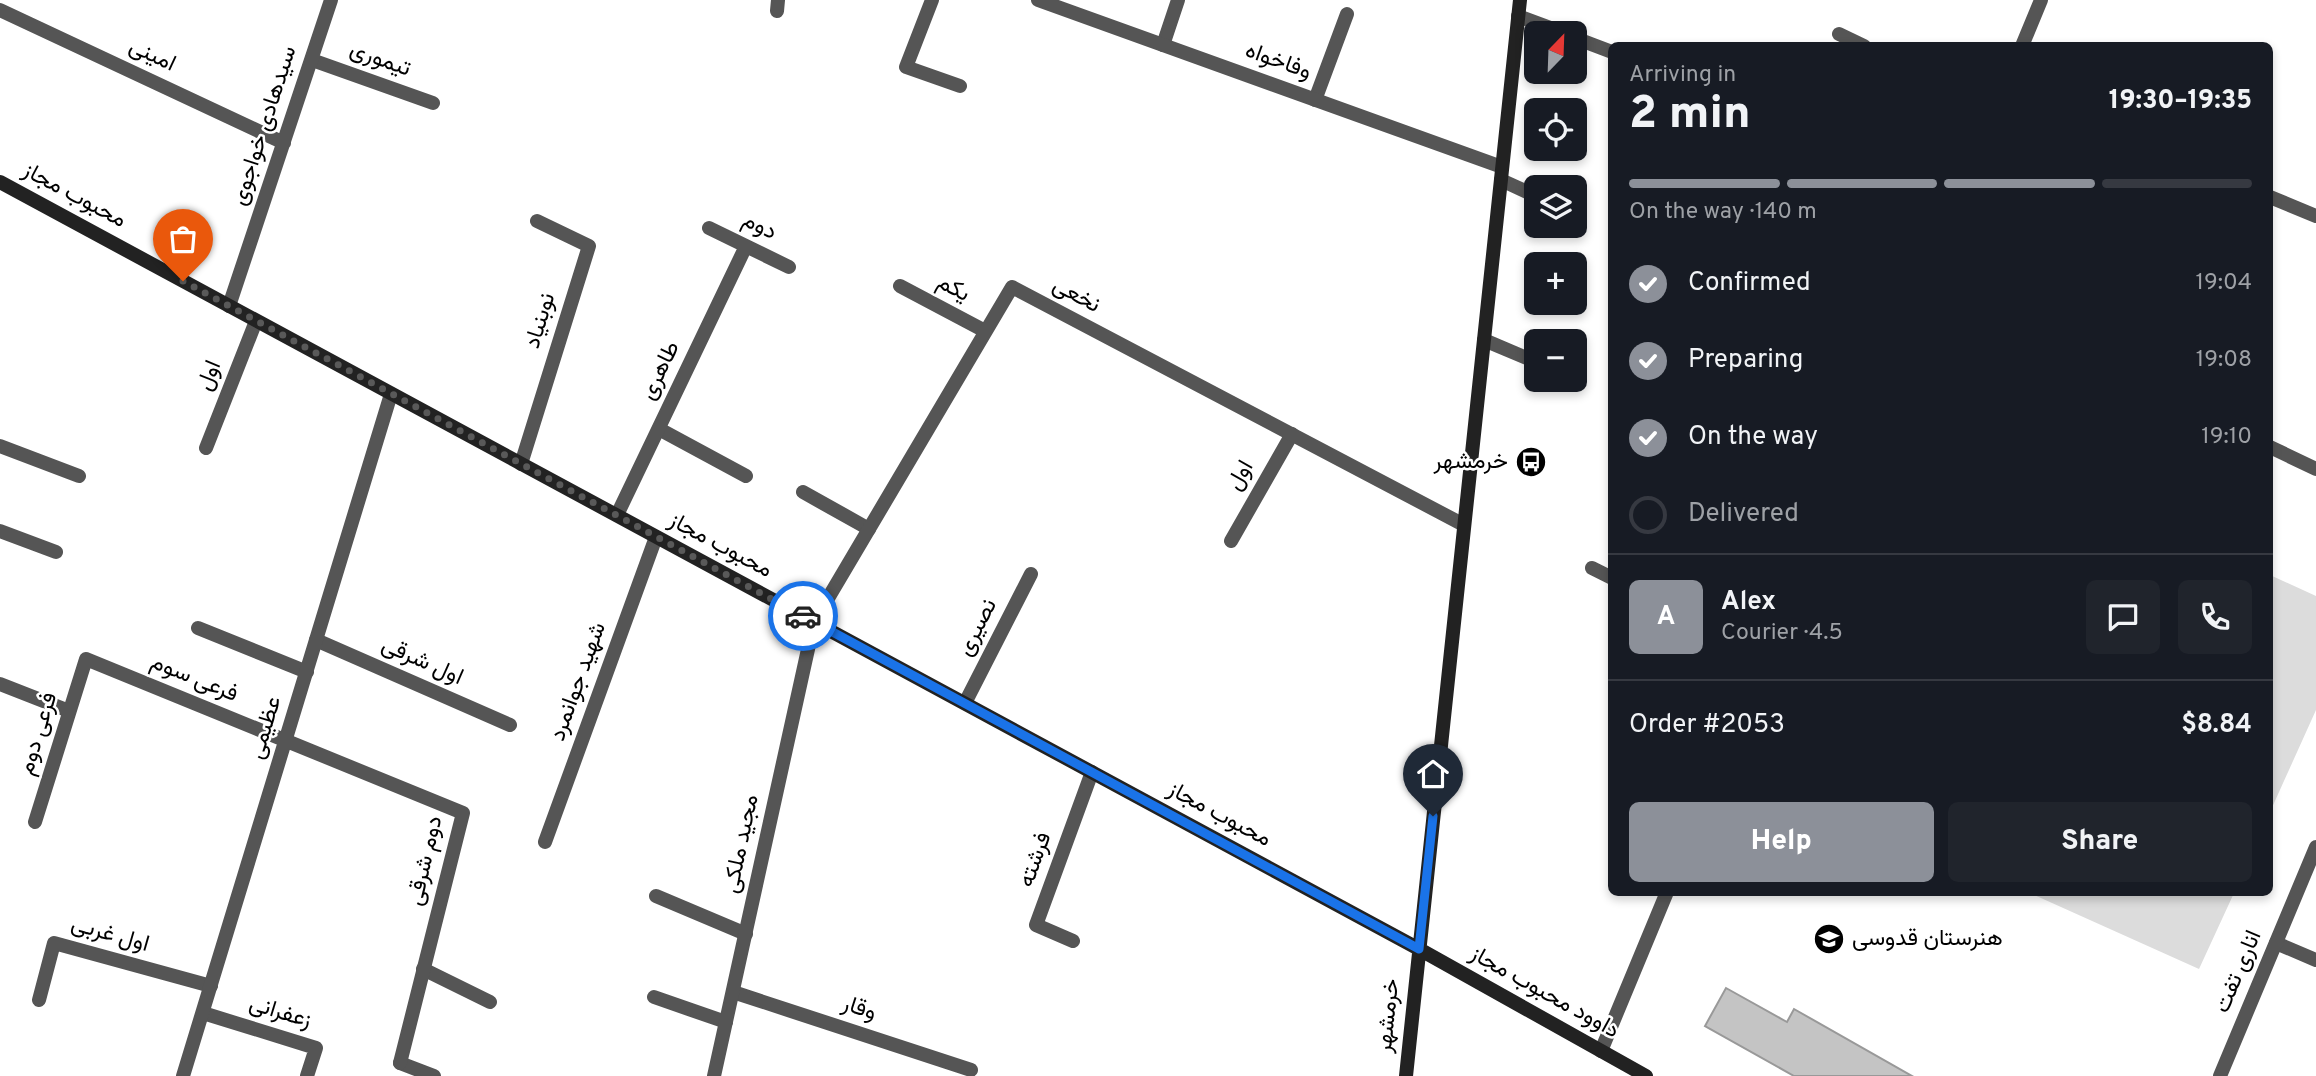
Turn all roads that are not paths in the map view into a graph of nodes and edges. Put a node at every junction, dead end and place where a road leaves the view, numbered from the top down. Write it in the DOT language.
graph roads {
  1 [pos="331,0"];
  2 [pos="932,0"];
  3 [pos="1038,0"];
  4 [pos="1178,0"];
  5 [pos="1520,0"];
  6 [pos="2041,0"];
  7 [pos="0,10"];
  8 [pos="1348,14"];
  9 [pos="1518,16"];
  10 [pos="1532,21"];
  11 [pos="1839,34"];
  12 [pos="1856,42"];
  13 [pos="2024,42"];
  14 [pos="1587,43"];
  15 [pos="1163,45"];
  16 [pos="1608,50"];
  17 [pos="312,60"];
  18 [pos="960,86"];
  19 [pos="1315,100"];
  20 [pos="433,103"];
  21 [pos="284,143"];
  22 [pos="1501,174"];
  23 [pos="0,182"];
  24 [pos="1524,188"];
  25 [pos="2273,198"];
  26 [pos="2316,216"];
  27 [pos="537,221"];
  28 [pos="709,228"];
  29 [pos="746,246"];
  30 [pos="789,267"];
  31 [pos="900,286"];
  32 [pos="229,306"];
  33 [pos="256,321"];
  34 [pos="985,331"];
  35 [pos="1484,340"];
  36 [pos="1524,357"];
  37 [pos="391,394"];
  38 [pos="659,429"];
  39 [pos="1292,434"];
  40 [pos="0,446"];
  41 [pos="206,448"];
  42 [pos="2273,448"];
  43 [pos="521,464"];
  44 [pos="2316,469"];
  45 [pos="79,476"];
  46 [pos="746,476"];
  47 [pos="803,492"];
  48 [pos="617,515"];
  49 [pos="1464,525"];
  50 [pos="869,529"];
  51 [pos="0,531"];
  52 [pos="656,537"];
  53 [pos="1231,541"];
  54 [pos="56,552"];
  55 [pos="1592,568"];
  56 [pos="1031,574"];
  57 [pos="1608,576"];
  58 [pos="814,622"];
  59 [pos="198,628"];
  60 [pos="316,640"];
  61 [pos="86,659"];
  62 [pos="307,672"];
  63 [pos="0,684"];
  64 [pos="965,703"];
  65 [pos="69,711"];
  66 [pos="510,725"];
  67 [pos="286,740"];
  68 [pos="1092,772"];
  69 [pos="35,822"];
  70 [pos="545,842"];
  71 [pos="2316,847"];
  72 [pos="656,896"];
  73 [pos="1665,896"];
  74 [pos="746,934"];
  75 [pos="1073,941"];
  76 [pos="2276,943"];
  77 [pos="1419,949"];
  78 [pos="2316,960"];
  79 [pos="423,969"];
  80 [pos="211,986"];
  81 [pos="733,992"];
  82 [pos="654,997"];
  83 [pos="39,1000"];
  84 [pos="490,1002"];
  85 [pos="203,1013"];
  86 [pos="726,1022"];
  87 [pos="1601,1051"];
  88 [pos="971,1070"];
  89 [pos="183,1076"];
  90 [pos="307,1076"];
  91 [pos="434,1076"];
  92 [pos="715,1076"];
  93 [pos="1406,1076"];
  94 [pos="1647,1076"];
  95 [pos="2220,1076"];
  1 -- 17 [label="street, سیدهادی خواجوی"];
  2 -- 18 [label="street"];
  3 -- 15 [label="street, وفاخواه"];
  4 -- 15 [label="street"];
  5 -- 9 [label="main road, خرمشهر"];
  6 -- 13 [label="street"];
  7 -- 21 [label="street, امینی"];
  8 -- 19 [label="street"];
  9 -- 10 [label="street"];
  9 -- 22 [label="main road, خرمشهر"];
  11 -- 12 [label="street"];
  14 -- 16 [label="street"];
  15 -- 19 [label="street, وفاخواه"];
  17 -- 20 [label="street, تیموری"];
  17 -- 21 [label="street, سیدهادی خواجوی"];
  19 -- 22 [label="street, وفاخواه"];
  21 -- 32 [label="street, سیدهادی خواجوی"];
  22 -- 24 [label="street, وفاخواه"];
  22 -- 35 [label="main road, خرمشهر"];
  23 -- 32 [label="main road, محبوب مجاز"];
  25 -- 26 [label="street"];
  27 -- 43 [label="street, نوبنیاد"];
  28 -- 29 [label="street, دوم"];
  29 -- 30 [label="street, دوم"];
  29 -- 38 [label="street, طاهری"];
  31 -- 34 [label="street, یکم"];
  32 -- 33 [label="main road, محبوب مجاز"];
  33 -- 37 [label="main road, محبوب مجاز"];
  33 -- 41 [label="street, اول"];
  34 -- 39 [label="street, نخعی"];
  34 -- 50 [label="street, نخعی"];
  35 -- 36 [label="street"];
  35 -- 49 [label="main road, خرمشهر"];
  37 -- 43 [label="main road, محبوب مجاز"];
  37 -- 60 [label="street, عظیمی"];
  38 -- 46 [label="street"];
  38 -- 48 [label="street, طاهری"];
  39 -- 49 [label="street, نخعی"];
  39 -- 53 [label="street, اول"];
  40 -- 45 [label="street"];
  42 -- 44 [label="street"];
  43 -- 48 [label="main road, محبوب مجاز"];
  47 -- 50 [label="street"];
  48 -- 52 [label="main road, محبوب مجاز"];
  49 -- 77 [label="main road, خرمشهر"];
  50 -- 58 [label="street, نخعی"];
  51 -- 54 [label="street"];
  52 -- 58 [label="main road, محبوب مجاز"];
  52 -- 70 [label="street, شهید جوانمرد"];
  55 -- 57 [label="street"];
  56 -- 64 [label="street, نصیری"];
  58 -- 64 [label="main road, محبوب مجاز"];
  58 -- 74 [label="street, مجید ملکی"];
  59 -- 62 [label="street"];
  60 -- 62 [label="street, عظیمی"];
  60 -- 66 [label="street, اول شرقی"];
  61 -- 65 [label="street, فرعی دوم"];
  61 -- 67 [label="street, فرعی سوم"];
  62 -- 67 [label="street, عظیمی"];
  63 -- 65 [label="street"];
  64 -- 68 [label="main road, محبوب مجاز"];
  65 -- 69 [label="street, فرعی دوم"];
  67 -- 79 [label="street, دوم شرقی"];
  67 -- 80 [label="street, عظیمی"];
  68 -- 75 [label="street, فرشته"];
  68 -- 77 [label="main road, محبوب مجاز"];
  71 -- 76 [label="street, اناری تفت"];
  72 -- 74 [label="street"];
  73 -- 87 [label="street"];
  74 -- 81 [label="street, مجید ملکی"];
  76 -- 78 [label="street"];
  76 -- 95 [label="street, اناری تفت"];
  77 -- 87 [label="main road, داوود محبوب مجاز"];
  77 -- 93 [label="main road, خرمشهر"];
  79 -- 84 [label="street"];
  79 -- 91 [label="street, دوم شرقی"];
  80 -- 83 [label="street, اول غربی"];
  80 -- 85 [label="street, عظیمی"];
  81 -- 86 [label="street, مجید ملکی"];
  81 -- 88 [label="street, وقار"];
  82 -- 86 [label="street"];
  85 -- 89 [label="street, عظیمی"];
  85 -- 90 [label="street, زعفرانی"];
  86 -- 92 [label="street, مجید ملکی"];
  87 -- 94 [label="main road, داوود محبوب مجاز"];
}
